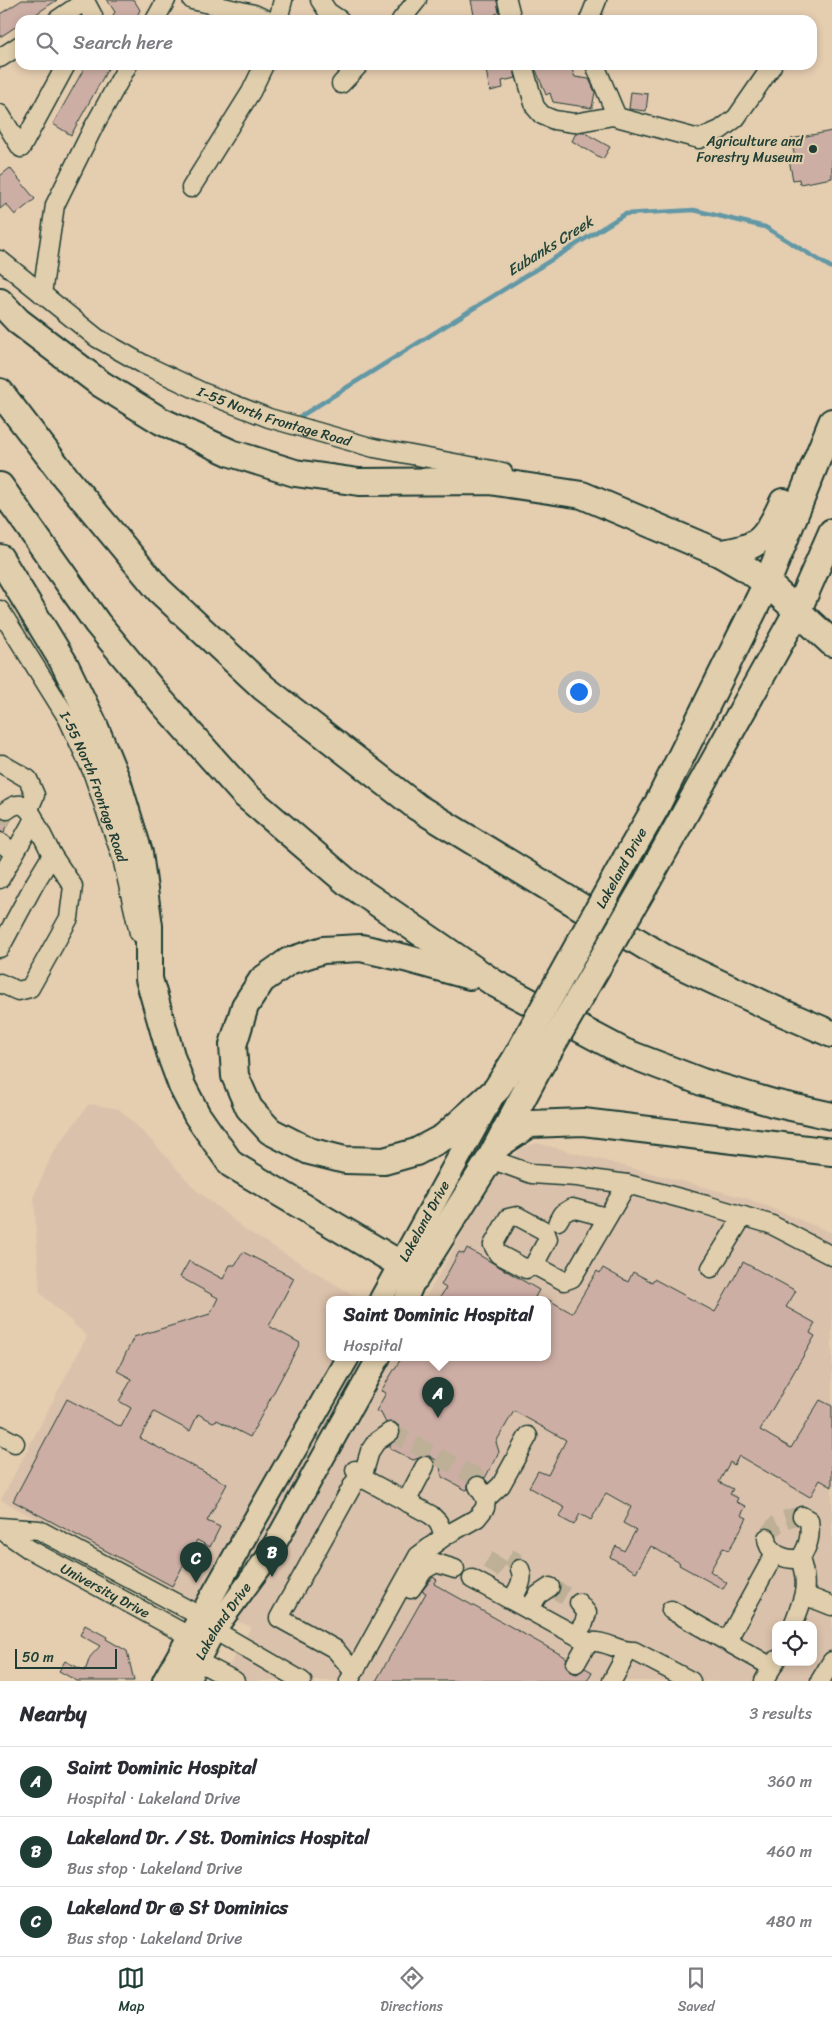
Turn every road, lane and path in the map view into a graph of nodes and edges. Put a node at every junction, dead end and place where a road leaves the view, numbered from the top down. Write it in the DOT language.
graph roads {
  1 [pos="166,0"];
  2 [pos="192,0"];
  3 [pos="283,0"];
  4 [pos="320,0"];
  5 [pos="417,0"];
  6 [pos="507,0"];
  7 [pos="597,0"];
  8 [pos="64,15"];
  9 [pos="92,15"];
  10 [pos="158,15"];
  11 [pos="253,15"];
  12 [pos="279,15"];
  13 [pos="332,15"];
  14 [pos="404,15"];
  15 [pos="511,15"];
  16 [pos="591,15"];
  17 [pos="15,48"];
  18 [pos="0,58"];
  19 [pos="63,70"];
  20 [pos="125,70"];
  21 [pos="262,70"];
  22 [pos="354,70"];
  23 [pos="524,70"];
  24 [pos="596,70"];
  25 [pos="769,70"];
  26 [pos="341,84"];
  27 [pos="0,114"];
  28 [pos="617,117"];
  29 [pos="191,188"];
  30 [pos="0,260"];
  31 [pos="42,294"];
  32 [pos="0,302"];
  33 [pos="0,392"];
  34 [pos="832,408"];
  35 [pos="832,422"];
  36 [pos="0,486"];
  37 [pos="582,494"];
  38 [pos="832,532"];
  39 [pos="719,552"];
  40 [pos="0,558"];
  41 [pos="767,583"];
  42 [pos="0,610"];
  43 [pos="796,612"];
  44 [pos="832,643"];
  45 [pos="2,764"];
  46 [pos="7,810"];
  47 [pos="32,814"];
  48 [pos="0,842"];
  49 [pos="14,853"];
  50 [pos="52,855"];
  51 [pos="0,879"];
  52 [pos="0,948"];
  53 [pos="148,979"];
  54 [pos="0,983"];
  55 [pos="494,983"];
  56 [pos="832,1034"];
  57 [pos="526,1065"];
  58 [pos="496,1090"];
  59 [pos="832,1116"];
  60 [pos="832,1152"];
  61 [pos="493,1153"];
  62 [pos="626,1184"];
  63 [pos="743,1216"];
  64 [pos="606,1217"];
  65 [pos="558,1220"];
  66 [pos="832,1256"];
  67 [pos="534,1265"];
  68 [pos="711,1268"];
  69 [pos="407,1281"];
  70 [pos="385,1296"];
  71 [pos="346,1361"];
  72 [pos="377,1361"];
  73 [pos="390,1432"];
  74 [pos="528,1436"];
  75 [pos="425,1466"];
  76 [pos="358,1473"];
  77 [pos="406,1502"];
  78 [pos="802,1516"];
  79 [pos="0,1528"];
  80 [pos="445,1536"];
  81 [pos="800,1559"];
  82 [pos="455,1569"];
  83 [pos="520,1570"];
  84 [pos="482,1579"];
  85 [pos="142,1585"];
  86 [pos="550,1587"];
  87 [pos="804,1595"];
  88 [pos="512,1600"];
  89 [pos="579,1603"];
  90 [pos="131,1604"];
  91 [pos="832,1606"];
  92 [pos="529,1610"];
  93 [pos="671,1610"];
  94 [pos="794,1621"];
  95 [pos="207,1623"];
  96 [pos="189,1636"];
  97 [pos="582,1639"];
  98 [pos="727,1641"];
  99 [pos="628,1651"];
  100 [pos="832,1660"];
  101 [pos="576,1663"];
  102 [pos="771,1669"];
  103 [pos="192,1671"];
  104 [pos="351,1678"];
  105 [pos="164,1681"];
  106 [pos="235,1681"];
  107 [pos="302,1681"];
  108 [pos="612,1681"];
  109 [pos="691,1681"];
  110 [pos="820,1681"];
  1 -- 10 [label="street"];
  2 -- 11 [label="street"];
  3 -- 12 [label="street"];
  4 -- 13 [label="street"];
  5 -- 14 [label="street"];
  6 -- 15 [label="street"];
  7 -- 16 [label="street"];
  8 -- 9 [label="street"];
  17 -- 18 [label="street"];
  19 -- 27 [label="street"];
  20 -- 31 [label="street"];
  21 -- 29 [label="street"];
  22 -- 26 [label="street"];
  23 -- 28 [label="street"];
  24 -- 28 [label="street"];
  25 -- 28 [label="street"];
  30 -- 31 [label="street, I-55 North Frontage Road"];
  31 -- 37 [label="street, I-55 North Frontage Road"];
  32 -- 37 [label="highway"];
  33 -- 56 [label="highway"];
  34 -- 39 [label="highway"];
  35 -- 41 [label="highway, Lakeland Drive"];
  36 -- 55 [label="highway"];
  37 -- 39 [label="highway"];
  38 -- 43 [label="highway, Lakeland Drive"];
  39 -- 41 [label="highway"];
  40 -- 53 [label="highway"];
  41 -- 43 [label="highway"];
  41 -- 57 [label="highway, Lakeland Drive, bridge"];
  42 -- 53 [label="street, I-55 North Frontage Road"];
  43 -- 44 [label="highway"];
  43 -- 57 [label="highway, Lakeland Drive, bridge"];
  45 -- 47 [label="street"];
  46 -- 47 [label="street"];
  47 -- 49 [label="street"];
  47 -- 50 [label="street"];
  48 -- 49 [label="street"];
  49 -- 51 [label="street"];
  50 -- 52 [label="street"];
  50 -- 54 [label="street"];
  53 -- 69 [label="highway"];
  55 -- 58 [label="highway"];
  55 -- 59 [label="highway"];
  57 -- 58 [label="highway, Lakeland Drive"];
  57 -- 61 [label="highway, Lakeland Drive"];
  58 -- 69 [label="main road, Lakeland Drive"];
  60 -- 61 [label="highway"];
  61 -- 62 [label="street"];
  61 -- 69 [label="highway, Lakeland Drive"];
  62 -- 63 [label="street"];
  62 -- 64 [label="street"];
  63 -- 66 [label="street"];
  63 -- 68 [label="street"];
  64 -- 65 [label="street"];
  64 -- 67 [label="street"];
  69 -- 70 [label="main road, Lakeland Drive"];
  71 -- 95 [label="main road, Lakeland Drive"];
  72 -- 95 [label="main road, Lakeland Drive"];
  73 -- 76 [label="street"];
  74 -- 80 [label="street"];
  75 -- 77 [label="street"];
  76 -- 77 [label="street"];
  76 -- 104 [label="street"];
  77 -- 80 [label="street"];
  78 -- 81 [label="street"];
  79 -- 85 [label="street, University Drive"];
  79 -- 90 [label="street, University Drive"];
  80 -- 104 [label="street"];
  81 -- 87 [label="street"];
  81 -- 98 [label="street"];
  82 -- 104 [label="street"];
  83 -- 88 [label="street"];
  84 -- 88 [label="street"];
  85 -- 90 [label="street"];
  85 -- 95 [label="street, University Drive"];
  86 -- 92 [label="street"];
  87 -- 91 [label="street"];
  87 -- 94 [label="street"];
  88 -- 92 [label="street"];
  89 -- 97 [label="street"];
  90 -- 96 [label="street, University Drive"];
  92 -- 97 [label="street"];
  93 -- 98 [label="street"];
  95 -- 96 [label="main road, Lakeland Drive"];
  95 -- 103 [label="main road, Lakeland Drive"];
  95 -- 107 [label="street, University Drive"];
  96 -- 103 [label="street"];
  96 -- 105 [label="main road, Lakeland Drive"];
  97 -- 99 [label="street"];
  97 -- 101 [label="street"];
  98 -- 102 [label="street"];
  99 -- 108 [label="street"];
  99 -- 109 [label="street"];
  100 -- 110 [label="street"];
  103 -- 106 [label="street"];
}
